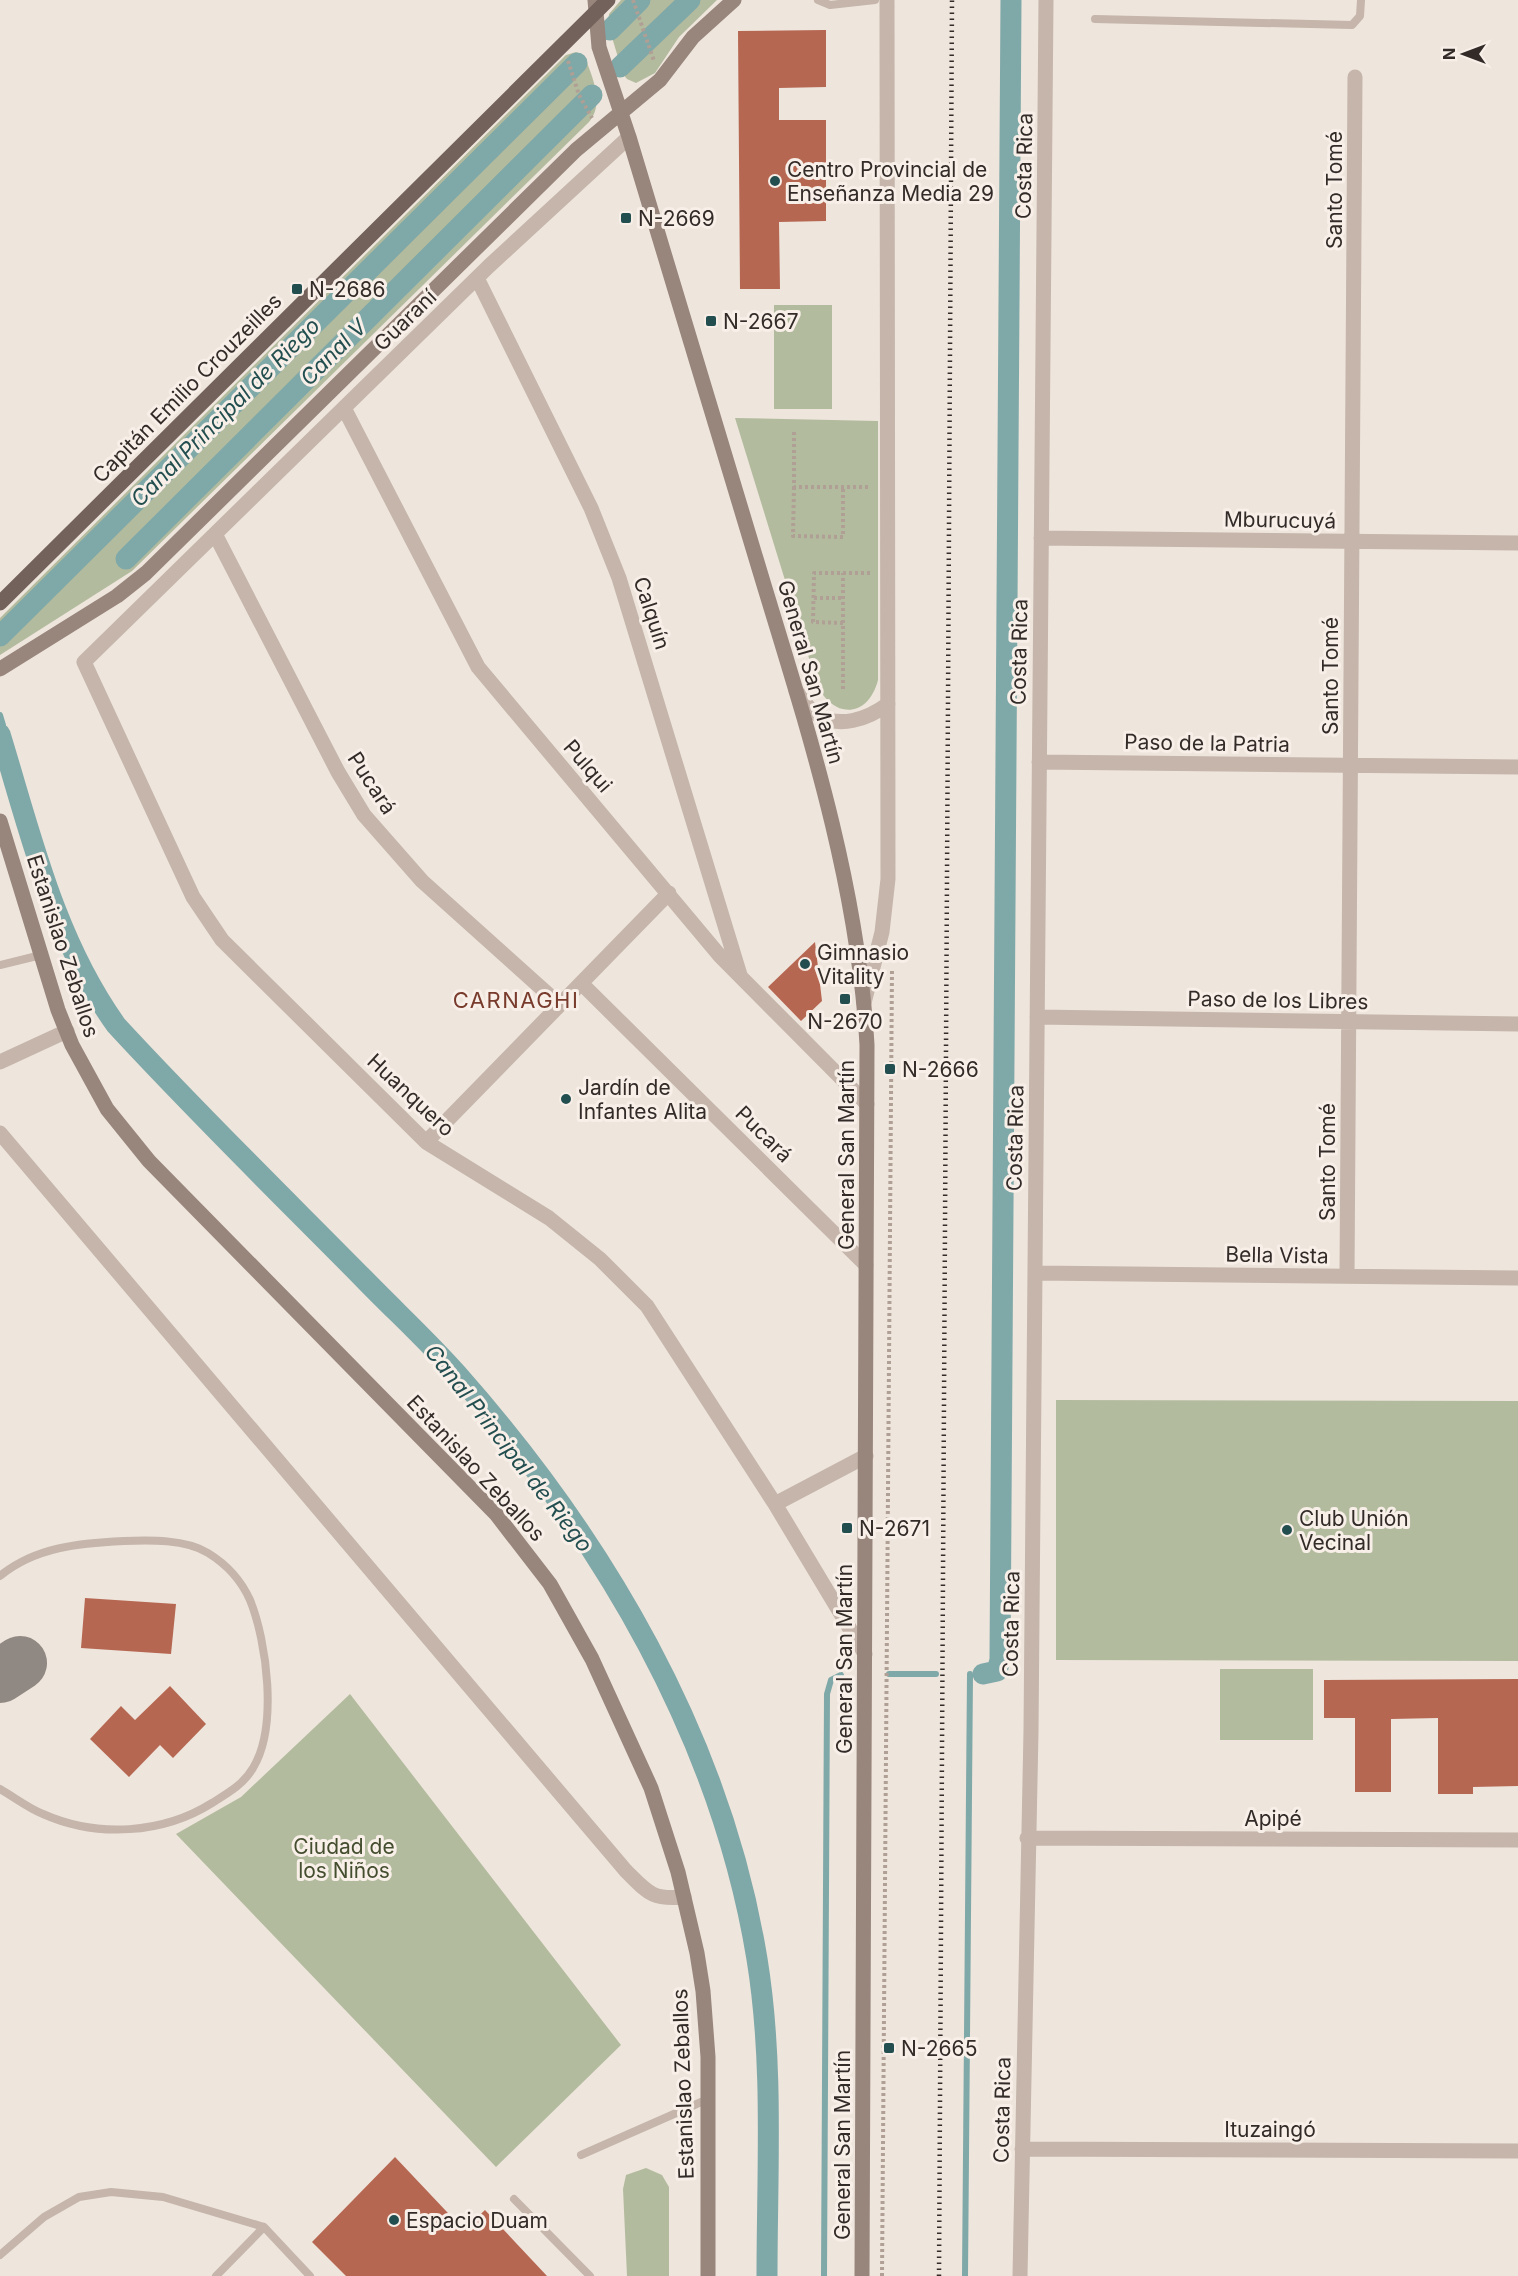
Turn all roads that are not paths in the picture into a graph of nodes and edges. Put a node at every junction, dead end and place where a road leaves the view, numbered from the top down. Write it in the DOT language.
graph roads {
  1 [pos="608,0"];
  2 [pos="734,0"];
  3 [pos="818,0"];
  4 [pos="875,0"];
  5 [pos="887,0"];
  6 [pos="1046,0"];
  7 [pos="1361,0"];
  8 [pos="594,7"];
  9 [pos="1095,19"];
  10 [pos="1355,77"];
  11 [pos="621,112"];
  12 [pos="629,137"];
  13 [pos="477,278"];
  14 [pos="344,408"];
  15 [pos="216,534"];
  16 [pos="1041,538"];
  17 [pos="1352,541"];
  18 [pos="1518,543"];
  19 [pos="0,603"];
  20 [pos="84,662"];
  21 [pos="0,669"];
  22 [pos="796,691"];
  23 [pos="888,704"];
  24 [pos="1039,762"];
  25 [pos="1351,765"];
  26 [pos="1518,767"];
  27 [pos="0,821"];
  28 [pos="669,893"];
  29 [pos="42,955"];
  30 [pos="0,965"];
  31 [pos="741,979"];
  32 [pos="581,983"];
  33 [pos="864,1003"];
  34 [pos="560,1004"];
  35 [pos="1037,1017"];
  36 [pos="1349,1022"];
  37 [pos="1518,1024"];
  38 [pos="67,1031"];
  39 [pos="0,1062"];
  40 [pos="867,1104"];
  41 [pos="0,1133"];
  42 [pos="426,1142"];
  43 [pos="866,1265"];
  44 [pos="1035,1273"];
  45 [pos="1347,1276"];
  46 [pos="1518,1278"];
  47 [pos="866,1456"];
  48 [pos="775,1504"];
  49 [pos="0,1576"];
  50 [pos="865,1654"];
  51 [pos="0,1789"];
  52 [pos="1027,1838"];
  53 [pos="1518,1840"];
  54 [pos="684,1897"];
  55 [pos="708,2099"];
  56 [pos="1022,2149"];
  57 [pos="1518,2151"];
  58 [pos="581,2155"];
  59 [pos="514,2199"];
  60 [pos="264,2227"];
  61 [pos="0,2255"];
  62 [pos="216,2276"];
  63 [pos="310,2276"];
  64 [pos="590,2276"];
  65 [pos="708,2276"];
  66 [pos="862,2276"];
  67 [pos="1020,2276"];
  1 -- 8 [label="main road, Capitán Emilio Crouzeilles"];
  2 -- 11 [label="street"];
  3 -- 4 [label="lane"];
  5 -- 23 [label="street"];
  6 -- 16 [label="street, Costa Rica"];
  7 -- 9 [label="lane"];
  8 -- 11 [label="street, General San Martín"];
  8 -- 19 [label="main road, Capitán Emilio Crouzeilles"];
  10 -- 17 [label="street, Santo Tomé"];
  11 -- 12 [label="street, General San Martín"];
  11 -- 21 [label="street"];
  12 -- 13 [label="street, Guaraní"];
  12 -- 22 [label="street, General San Martín"];
  13 -- 14 [label="street, Guaraní"];
  13 -- 31 [label="street, Calquín"];
  14 -- 15 [label="street, Guaraní"];
  14 -- 28 [label="street, Pulqui"];
  15 -- 20 [label="street, Guaraní"];
  15 -- 34 [label="street, Pucará"];
  16 -- 17 [label="street, Mburucuyá"];
  16 -- 24 [label="street, Costa Rica"];
  17 -- 18 [label="street, Mburucuyá"];
  17 -- 25 [label="street, Santo Tomé"];
  20 -- 42 [label="street, Huanquero"];
  22 -- 23 [label="street"];
  22 -- 33 [label="street, General San Martín"];
  23 -- 33 [label="street"];
  24 -- 25 [label="street, Paso de la Patria"];
  24 -- 35 [label="street, Costa Rica"];
  25 -- 26 [label="street, Paso de la Patria"];
  25 -- 36 [label="street, Santo Tomé"];
  27 -- 29 [label="street, Estanislao Zeballos"];
  28 -- 31 [label="street, Pulqui"];
  28 -- 32 [label="street"];
  29 -- 30 [label="lane"];
  29 -- 38 [label="street, Estanislao Zeballos"];
  31 -- 40 [label="street, Pulqui"];
  32 -- 34 [label="street"];
  32 -- 43 [label="street, Pucará"];
  33 -- 40 [label="street, General San Martín"];
  34 -- 42 [label="street"];
  35 -- 36 [label="street, Paso de los Libres"];
  35 -- 44 [label="street, Costa Rica"];
  36 -- 37 [label="street, Paso de los Libres"];
  36 -- 45 [label="street, Santo Tomé"];
  38 -- 39 [label="street"];
  38 -- 54 [label="street, Estanislao Zeballos"];
  40 -- 43 [label="street, General San Martín"];
  41 -- 54 [label="street"];
  42 -- 48 [label="street, Huanquero"];
  43 -- 47 [label="street, General San Martín"];
  44 -- 45 [label="street, Bella Vista"];
  44 -- 52 [label="street, Costa Rica"];
  45 -- 46 [label="street, Bella Vista"];
  47 -- 48 [label="street"];
  47 -- 50 [label="street, General San Martín"];
  48 -- 50 [label="street, Huanquero"];
  49 -- 51 [label="lane"];
  50 -- 66 [label="street, General San Martín"];
  52 -- 53 [label="street, Apipé"];
  52 -- 56 [label="street, Costa Rica"];
  54 -- 55 [label="street, Estanislao Zeballos"];
  55 -- 58 [label="lane"];
  55 -- 65 [label="street, Estanislao Zeballos"];
  56 -- 57 [label="street, Ituzaingó"];
  56 -- 67 [label="street, Costa Rica"];
  59 -- 64 [label="lane"];
  60 -- 61 [label="lane"];
  60 -- 62 [label="lane"];
  60 -- 63 [label="lane"];
}
